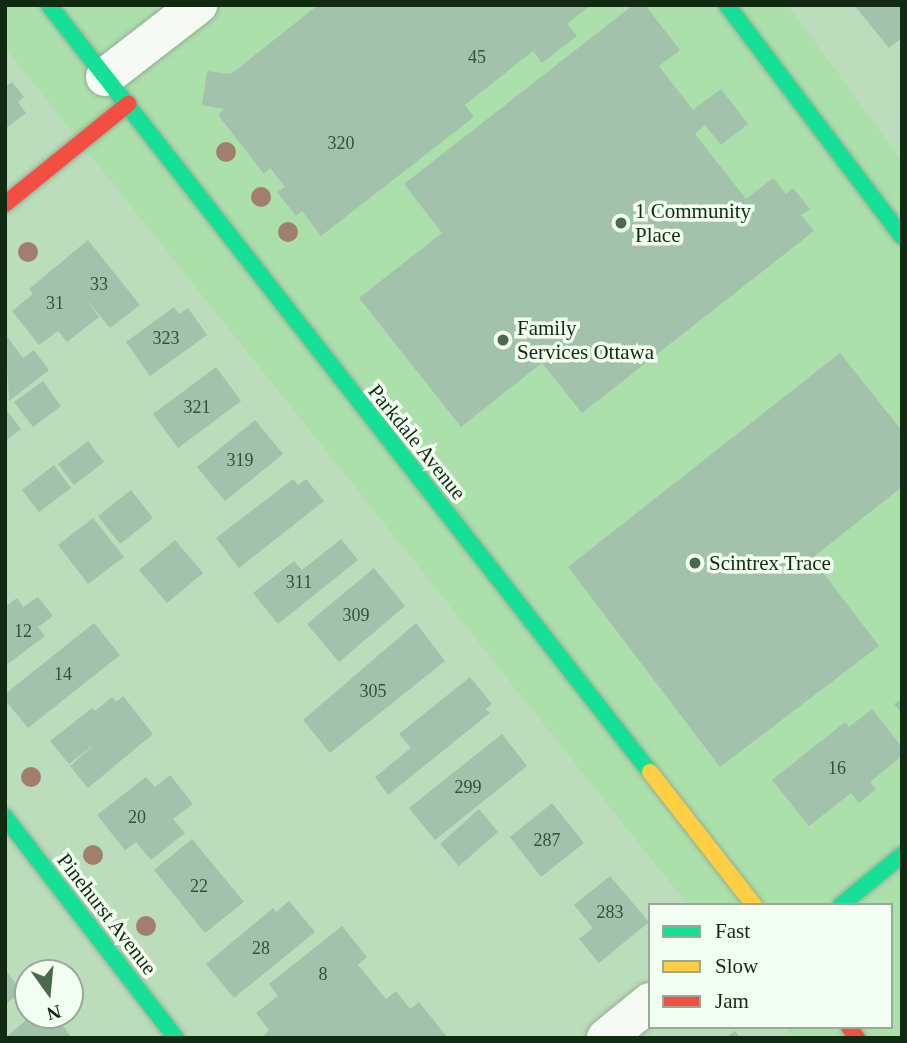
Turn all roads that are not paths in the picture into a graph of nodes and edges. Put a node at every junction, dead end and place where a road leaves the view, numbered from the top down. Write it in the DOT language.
graph roads {
  1 [pos="49,5"];
  2 [pos="198,5"];
  3 [pos="740,10"];
  4 [pos="116,90"];
  5 [pos="5,204"];
  6 [pos="902,236"];
  7 [pos="5,817"];
  8 [pos="902,855"];
  9 [pos="752,903"];
  10 [pos="843,903"];
  11 [pos="648,1004"];
  12 [pos="176,1038"];
  13 [pos="606,1038"];
  1 -- 4 [label="main road, Parkdale Avenue"];
  2 -- 4 [label="street"];
  3 -- 6 [label="main road"];
  4 -- 5 [label="main road"];
  4 -- 9 [label="main road, Parkdale Avenue"];
  7 -- 12 [label="main road, Pinehurst Avenue"];
  8 -- 10 [label="main road"];
  11 -- 13 [label="street"];
}
